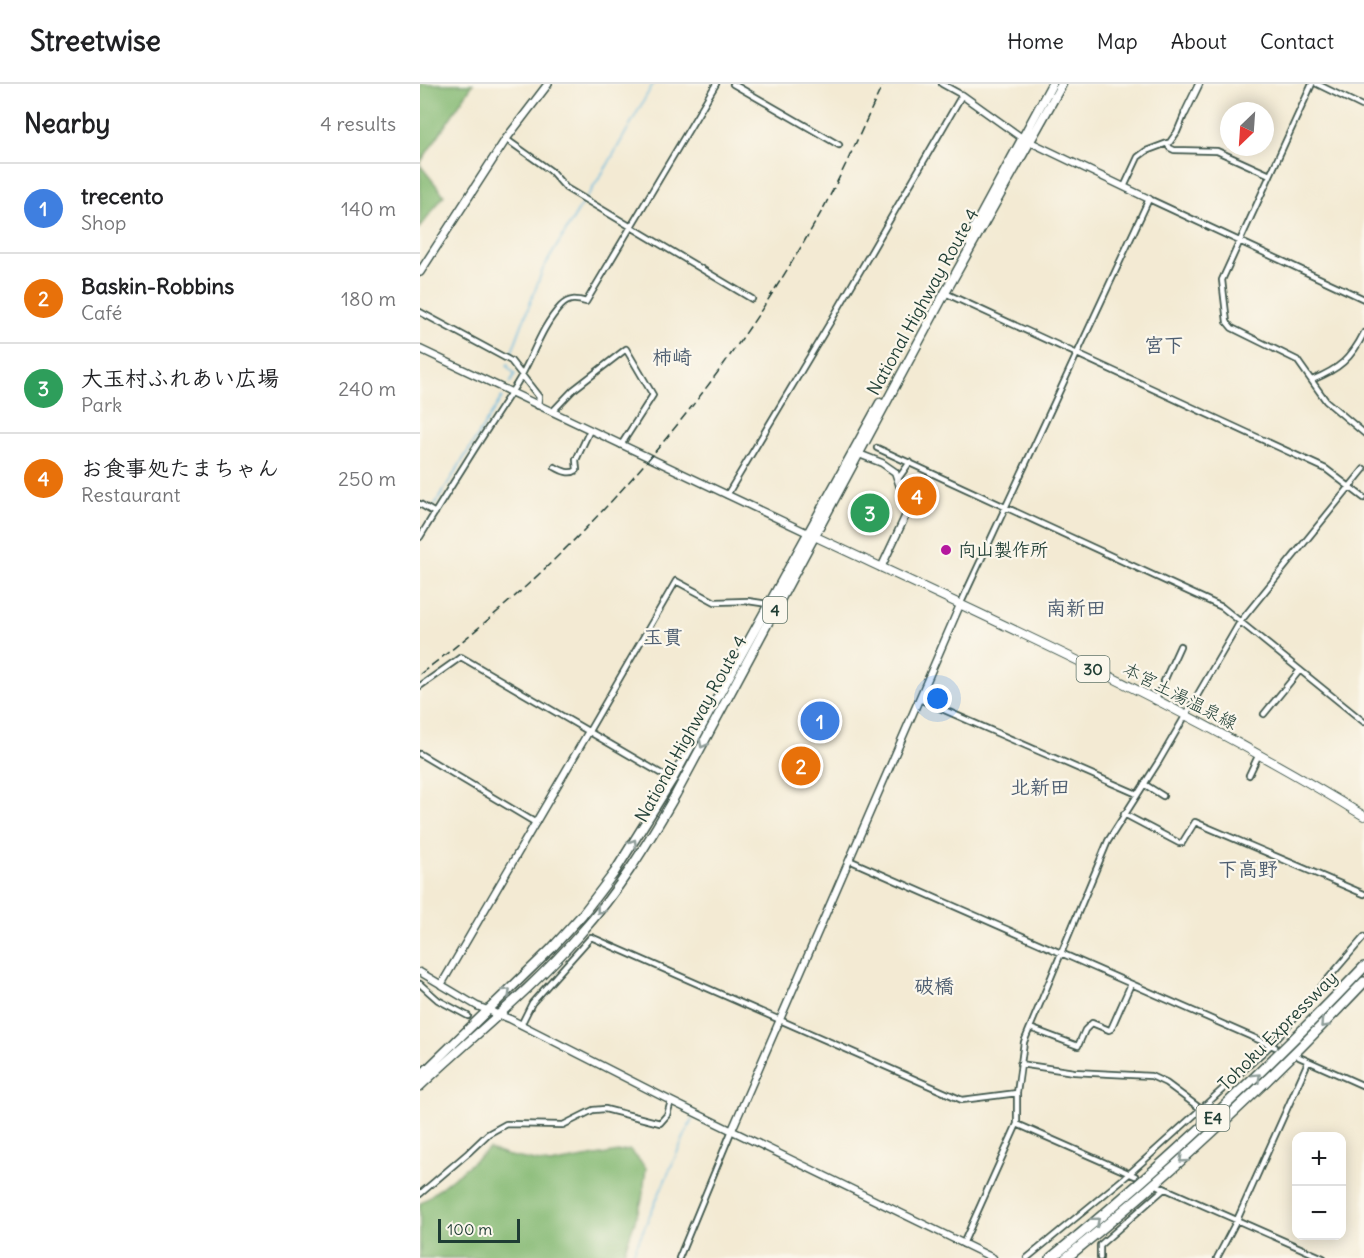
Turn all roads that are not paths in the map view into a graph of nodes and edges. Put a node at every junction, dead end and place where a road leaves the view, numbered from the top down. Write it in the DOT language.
graph roads {
  1 [pos="548,84"];
  2 [pos="716,84"];
  3 [pos="734,84"];
  4 [pos="942,84"];
  5 [pos="1052,84"];
  6 [pos="1062,84"];
  7 [pos="1199,84"];
  8 [pos="1315,84"];
  9 [pos="962,95"];
  10 [pos="1364,107"];
  11 [pos="1185,113"];
  12 [pos="506,139"];
  13 [pos="1026,140"];
  14 [pos="1167,144"];
  15 [pos="839,145"];
  16 [pos="1270,175"];
  17 [pos="1124,187"];
  18 [pos="1149,199"];
  19 [pos="631,227"];
  20 [pos="1239,241"];
  21 [pos="420,272"];
  22 [pos="945,293"];
  23 [pos="1364,298"];
  24 [pos="752,299"];
  25 [pos="420,312"];
  26 [pos="1364,333"];
  27 [pos="420,349"];
  28 [pos="1077,354"];
  29 [pos="522,374"];
  30 [pos="1312,380"];
  31 [pos="510,392"];
  32 [pos="538,406"];
  33 [pos="552,412"];
  34 [pos="590,430"];
  35 [pos="1364,433"];
  36 [pos="621,445"];
  37 [pos="877,448"];
  38 [pos="859,454"];
  39 [pos="910,462"];
  40 [pos="555,467"];
  41 [pos="1364,469"];
  42 [pos="898,479"];
  43 [pos="1350,487"];
  44 [pos="727,495"];
  45 [pos="1364,498"];
  46 [pos="420,504"];
  47 [pos="1005,506"];
  48 [pos="435,513"];
  49 [pos="810,534"];
  50 [pos="420,537"];
  51 [pos="881,568"];
  52 [pos="770,605"];
  53 [pos="960,605"];
  54 [pos="1240,622"];
  55 [pos="1180,646"];
  56 [pos="1300,670"];
  57 [pos="420,686"];
  58 [pos="919,699"];
  59 [pos="1155,700"];
  60 [pos="1264,714"];
  61 [pos="1185,715"];
  62 [pos="1364,722"];
  63 [pos="590,730"];
  64 [pos="420,754"];
  65 [pos="1259,754"];
  66 [pos="1249,775"];
  67 [pos="672,780"];
  68 [pos="1144,784"];
  69 [pos="1137,794"];
  70 [pos="1162,796"];
  71 [pos="1124,814"];
  72 [pos="1364,816"];
  73 [pos="536,823"];
  74 [pos="849,860"];
  75 [pos="1364,894"];
  76 [pos="1364,937"];
  77 [pos="1060,952"];
  78 [pos="1364,968"];
  79 [pos="420,972"];
  80 [pos="1364,982"];
  81 [pos="438,983"];
  82 [pos="420,984"];
  83 [pos="1131,984"];
  84 [pos="429,992"];
  85 [pos="488,1011"];
  86 [pos="497,1014"];
  87 [pos="468,1016"];
  88 [pos="780,1019"];
  89 [pos="521,1025"];
  90 [pos="1030,1028"];
  91 [pos="1273,1046"];
  92 [pos="1299,1057"];
  93 [pos="1308,1062"];
  94 [pos="1020,1064"];
  95 [pos="420,1076"];
  96 [pos="420,1086"];
  97 [pos="1364,1086"];
  98 [pos="1017,1093"];
  99 [pos="671,1101"];
  100 [pos="1201,1109"];
  101 [pos="1017,1124"];
  102 [pos="732,1130"];
  103 [pos="1132,1175"];
  104 [pos="420,1194"];
  105 [pos="1237,1220"];
  106 [pos="963,1244"];
  107 [pos="679,1258"];
  108 [pos="993,1258"];
  109 [pos="1027,1258"];
  110 [pos="1051,1258"];
  111 [pos="1066,1258"];
  112 [pos="1101,1258"];
  113 [pos="1217,1258"];
  114 [pos="1323,1258"];
  1 -- 12 [label="main road"];
  2 -- 19 [label="street"];
  3 -- 15 [label="street"];
  4 -- 9 [label="street"];
  5 -- 13 [label="highway, National Highway Route 4 / 4"];
  6 -- 13 [label="highway, National Highway Route 4 / 4"];
  7 -- 11 [label="street"];
  8 -- 10 [label="street"];
  8 -- 16 [label="street"];
  9 -- 13 [label="street"];
  9 -- 44 [label="street"];
  11 -- 14 [label="street"];
  12 -- 19 [label="street"];
  12 -- 21 [label="main road"];
  13 -- 17 [label="street"];
  13 -- 22 [label="highway, National Highway Route 4 / 4"];
  13 -- 49 [label="highway, National Highway Route 4 / 4"];
  14 -- 16 [label="street"];
  14 -- 17 [label="street"];
  16 -- 20 [label="street"];
  17 -- 18 [label="street"];
  18 -- 20 [label="street"];
  18 -- 28 [label="street"];
  19 -- 24 [label="street"];
  19 -- 29 [label="street"];
  20 -- 23 [label="street"];
  20 -- 30 [label="street"];
  22 -- 28 [label="street"];
  22 -- 38 [label="highway, National Highway Route 4 / 4"];
  25 -- 29 [label="street"];
  26 -- 30 [label="street"];
  27 -- 31 [label="street"];
  28 -- 43 [label="street"];
  28 -- 47 [label="street"];
  29 -- 31 [label="street"];
  29 -- 32 [label="street"];
  30 -- 35 [label="street"];
  31 -- 32 [label="street"];
  31 -- 48 [label="street"];
  32 -- 33 [label="street"];
  33 -- 34 [label="street"];
  33 -- 36 [label="street"];
  34 -- 36 [label="street"];
  34 -- 40 [label="street"];
  36 -- 44 [label="street"];
  37 -- 39 [label="street"];
  38 -- 42 [label="street"];
  38 -- 49 [label="highway, National Highway Route 4 / 4"];
  39 -- 42 [label="street"];
  39 -- 47 [label="street"];
  41 -- 43 [label="street"];
  42 -- 51 [label="street"];
  43 -- 45 [label="street"];
  43 -- 54 [label="street"];
  44 -- 49 [label="street"];
  46 -- 48 [label="street"];
  47 -- 53 [label="street"];
  47 -- 54 [label="street"];
  48 -- 50 [label="street"];
  49 -- 51 [label="main road, 本宮土湯温泉線 / 30"];
  49 -- 52 [label="highway, National Highway Route 4 / 4"];
  49 -- 86 [label="highway, National Highway Route 4 / 4, one-way"];
  51 -- 53 [label="main road, 本宮土湯温泉線 / 30"];
  52 -- 63 [label="street"];
  52 -- 67 [label="highway, National Highway Route 4 / 4"];
  53 -- 58 [label="street"];
  53 -- 59 [label="main road, 本宮土湯温泉線 / 30"];
  54 -- 56 [label="street"];
  54 -- 61 [label="street"];
  55 -- 59 [label="street"];
  56 -- 60 [label="street"];
  56 -- 62 [label="street"];
  57 -- 63 [label="street"];
  58 -- 69 [label="street"];
  58 -- 74 [label="street"];
  59 -- 61 [label="main road, 本宮土湯温泉線 / 30"];
  61 -- 65 [label="main road, 本宮土湯温泉線 / 30"];
  61 -- 68 [label="street"];
  63 -- 67 [label="street"];
  63 -- 73 [label="street"];
  64 -- 73 [label="street"];
  65 -- 66 [label="street"];
  65 -- 72 [label="main road, 本宮土湯温泉線 / 30"];
  85 -- 67 [label="highway, National Highway Route 4 / 4, one-way"];
  68 -- 69 [label="street"];
  68 -- 70 [label="street"];
  69 -- 71 [label="street"];
  71 -- 75 [label="street"];
  71 -- 77 [label="street"];
  73 -- 81 [label="street"];
  74 -- 77 [label="street"];
  74 -- 88 [label="street"];
  76 -- 91 [label="street"];
  77 -- 83 [label="street"];
  77 -- 90 [label="street"];
  110 -- 78 [label="highway, Tohoku Expressway / E4, one-way"];
  79 -- 81 [label="street"];
  80 -- 111 [label="highway, Tohoku Expressway / E4, one-way"];
  81 -- 84 [label="street"];
  81 -- 85 [label="street"];
  82 -- 84 [label="street"];
  83 -- 90 [label="street"];
  83 -- 91 [label="street"];
  84 -- 87 [label="street"];
  85 -- 86 [label="street"];
  85 -- 95 [label="highway, National Highway Route 4 / 4"];
  86 -- 89 [label="street"];
  86 -- 96 [label="highway, National Highway Route 4 / 4"];
  88 -- 89 [label="street"];
  88 -- 98 [label="street"];
  88 -- 102 [label="street"];
  89 -- 99 [label="street"];
  90 -- 94 [label="street"];
  91 -- 100 [label="street"];
  92 -- 93 [label="street"];
  93 -- 97 [label="street"];
  93 -- 105 [label="street"];
  94 -- 98 [label="street"];
  94 -- 100 [label="street"];
  98 -- 101 [label="street"];
  99 -- 102 [label="street"];
  99 -- 104 [label="street"];
  100 -- 103 [label="street"];
  101 -- 103 [label="street"];
  101 -- 106 [label="street"];
  102 -- 106 [label="street"];
  102 -- 107 [label="street"];
  103 -- 109 [label="street"];
  105 -- 112 [label="street"];
  105 -- 113 [label="street"];
  105 -- 114 [label="street"];
  106 -- 108 [label="street"];
}
